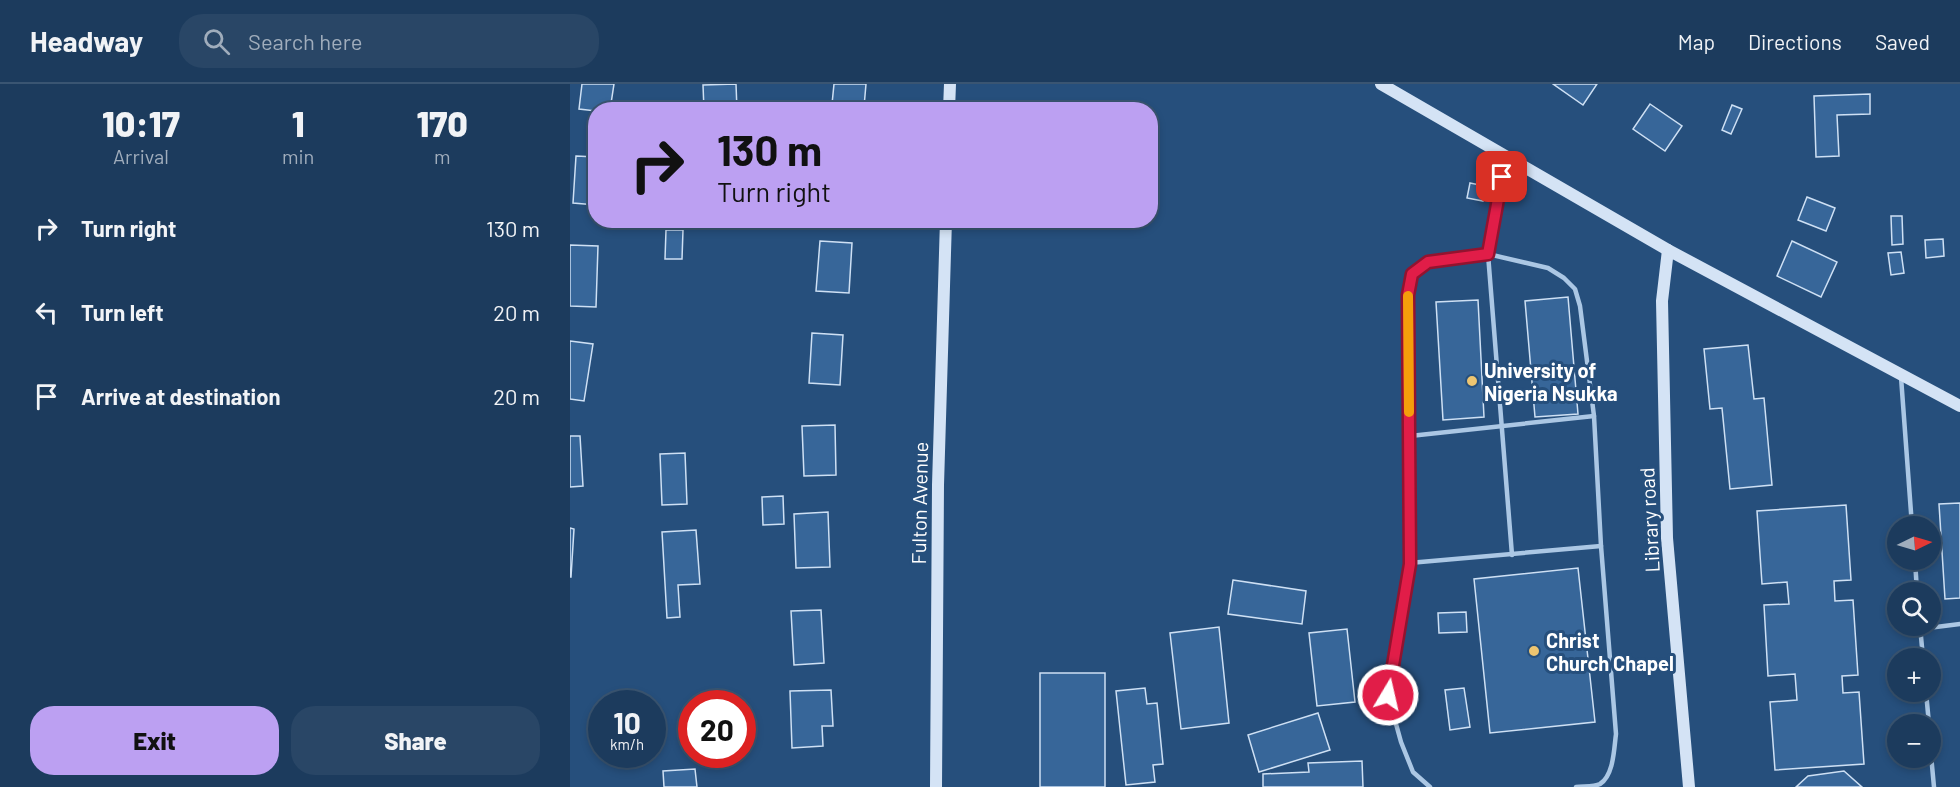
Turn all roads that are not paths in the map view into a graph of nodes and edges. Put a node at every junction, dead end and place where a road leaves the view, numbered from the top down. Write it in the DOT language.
graph roads {
  1 [pos="950,84"];
  2 [pos="1381,84"];
  3 [pos="949,102"];
  4 [pos="1506,158"];
  5 [pos="946,228"];
  6 [pos="1668,250"];
  7 [pos="1488,254"];
  8 [pos="1901,374"];
  9 [pos="1960,406"];
  10 [pos="1594,416"];
  11 [pos="1502,425"];
  12 [pos="1410,436"];
  13 [pos="1911,516"];
  14 [pos="1601,546"];
  15 [pos="1512,555"];
  16 [pos="1410,564"];
  17 [pos="1960,624"];
  18 [pos="1941,625"];
  19 [pos="1933,768"];
  20 [pos="936,787"];
  21 [pos="1430,787"];
  22 [pos="1576,787"];
  23 [pos="1689,787"];
  24 [pos="1935,787"];
  1 -- 3 [label="street"];
  2 -- 4 [label="street"];
  4 -- 6 [label="street"];
  4 -- 7 [label="lane"];
  5 -- 20 [label="street, Fulton Avenue"];
  6 -- 8 [label="street"];
  6 -- 23 [label="street, Library road"];
  7 -- 10 [label="lane"];
  7 -- 11 [label="lane"];
  7 -- 12 [label="lane"];
  8 -- 9 [label="street"];
  8 -- 13 [label="lane"];
  10 -- 11 [label="lane"];
  10 -- 14 [label="lane"];
  11 -- 12 [label="lane"];
  11 -- 15 [label="lane"];
  12 -- 16 [label="lane"];
  14 -- 15 [label="lane"];
  14 -- 22 [label="lane"];
  15 -- 16 [label="lane"];
  16 -- 21 [label="lane"];
  17 -- 18 [label="lane"];
  19 -- 24 [label="lane"];
}
